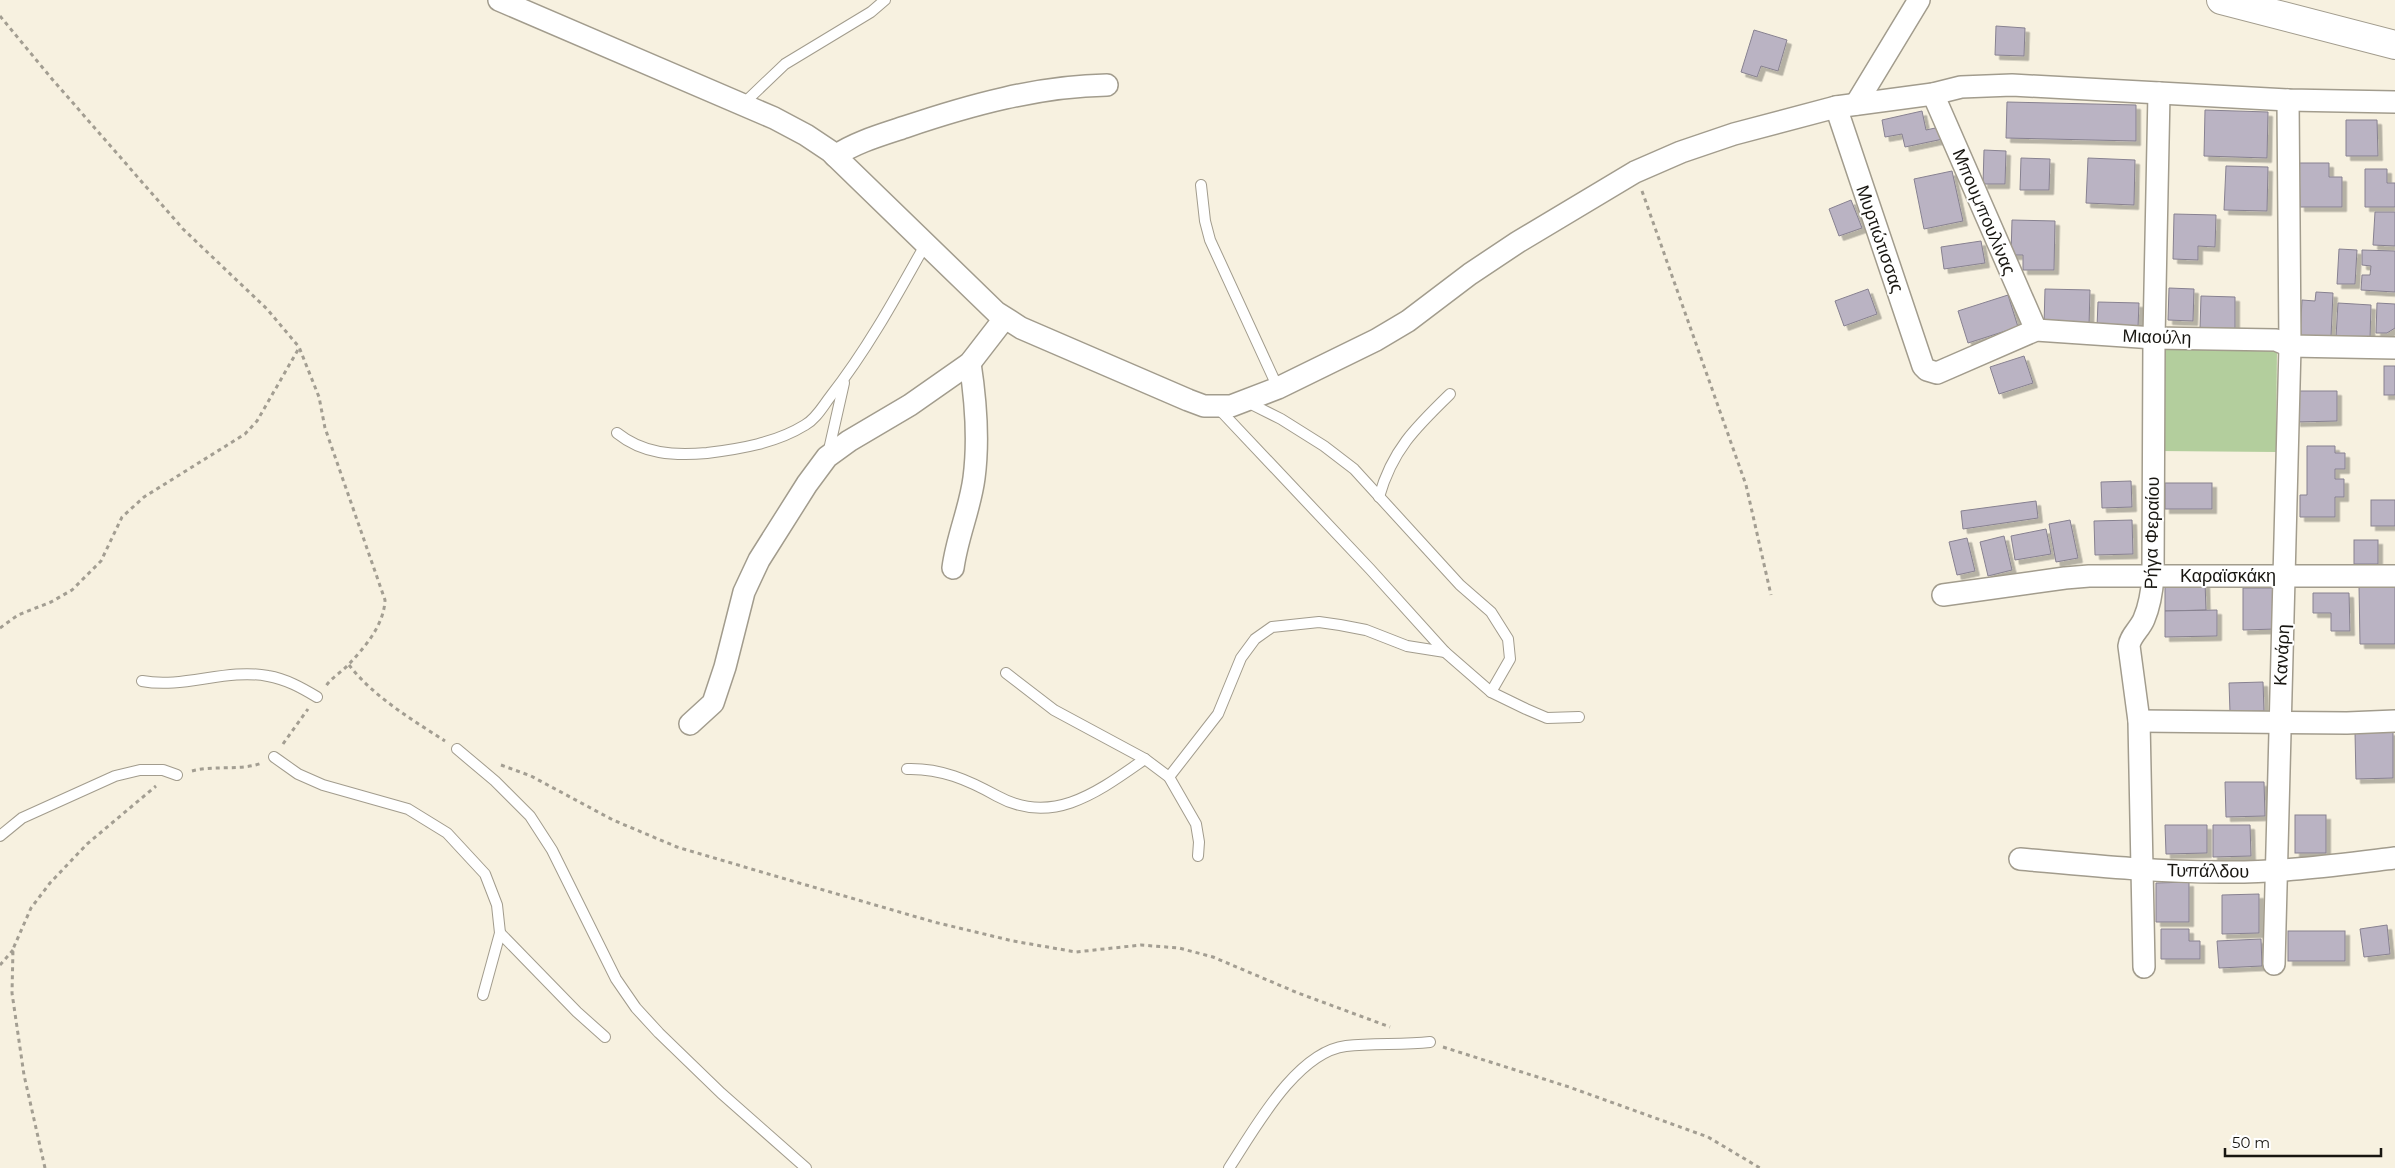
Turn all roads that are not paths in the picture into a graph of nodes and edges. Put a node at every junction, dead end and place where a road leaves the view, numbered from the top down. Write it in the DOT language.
graph roads {
  1 [pos="499,0"];
  2 [pos="885,0"];
  3 [pos="1919,0"];
  4 [pos="2221,0"];
  5 [pos="534,6"];
  6 [pos="2395,45"];
  7 [pos="1107,85"];
  8 [pos="2158,93"];
  9 [pos="1933,94"];
  10 [pos="2288,100"];
  11 [pos="2395,102"];
  12 [pos="741,105"];
  13 [pos="1846,106"];
  14 [pos="835,156"];
  15 [pos="1201,185"];
  16 [pos="925,245"];
  17 [pos="1004,319"];
  18 [pos="2036,330"];
  19 [pos="2154,338"];
  20 [pos="2290,346"];
  21 [pos="2395,348"];
  22 [pos="970,364"];
  23 [pos="1926,370"];
  24 [pos="844,379"];
  25 [pos="1278,388"];
  26 [pos="1450,394"];
  27 [pos="1244,401"];
  28 [pos="1218,408"];
  29 [pos="617,433"];
  30 [pos="827,457"];
  31 [pos="1379,497"];
  32 [pos="953,568"];
  33 [pos="2153,576"];
  34 [pos="2286,576"];
  35 [pos="2395,576"];
  36 [pos="1943,595"];
  37 [pos="1445,652"];
  38 [pos="1006,674"];
  39 [pos="142,681"];
  40 [pos="1491,692"];
  41 [pos="317,697"];
  42 [pos="1579,717"];
  43 [pos="2139,721"];
  44 [pos="2395,721"];
  45 [pos="2279,723"];
  46 [pos="690,724"];
  47 [pos="457,749"];
  48 [pos="274,757"];
  49 [pos="1145,759"];
  50 [pos="907,769"];
  51 [pos="177,774"];
  52 [pos="1169,777"];
  53 [pos="0,836"];
  54 [pos="1198,856"];
  55 [pos="2020,859"];
  56 [pos="2394,863"];
  57 [pos="2142,870"];
  58 [pos="2277,871"];
  59 [pos="500,933"];
  60 [pos="2274,964"];
  61 [pos="2144,967"];
  62 [pos="482,995"];
  63 [pos="605,1037"];
  64 [pos="1430,1042"];
  65 [pos="806,1168"];
  66 [pos="1229,1168"];
  1 -- 5 [label="street"];
  2 -- 12 [label="lane"];
  3 -- 13 [label="street"];
  4 -- 6 [label="main road"];
  5 -- 12 [label="street"];
  7 -- 14 [label="street"];
  8 -- 9 [label="street"];
  8 -- 10 [label="street"];
  8 -- 19 [label="street, Ρήγα Φεραίου"];
  9 -- 13 [label="street"];
  9 -- 18 [label="street, Μπουμπουλίνας"];
  10 -- 11 [label="street"];
  10 -- 20 [label="street, Κανάρη"];
  12 -- 14 [label="street"];
  13 -- 23 [label="street, Μυρτιώτισσας"];
  13 -- 25 [label="street"];
  14 -- 16 [label="street"];
  15 -- 25 [label="lane"];
  16 -- 17 [label="street"];
  16 -- 24 [label="lane"];
  17 -- 22 [label="street"];
  17 -- 28 [label="street"];
  18 -- 19 [label="street, Μιαούλη"];
  18 -- 23 [label="street, Μιαούλη"];
  19 -- 20 [label="street, Μιαούλη"];
  19 -- 33 [label="street, Ρήγα Φεραίου"];
  20 -- 21 [label="street, Μιαούλη"];
  20 -- 34 [label="street, Κανάρη"];
  22 -- 30 [label="street"];
  22 -- 32 [label="street"];
  24 -- 29 [label="lane"];
  24 -- 30 [label="lane"];
  25 -- 27 [label="street"];
  26 -- 31 [label="lane"];
  27 -- 28 [label="street"];
  27 -- 31 [label="lane"];
  28 -- 37 [label="lane"];
  30 -- 46 [label="street"];
  31 -- 40 [label="lane"];
  33 -- 34 [label="street, Καραϊσκάκη"];
  33 -- 36 [label="street, Καραϊσκάκη"];
  33 -- 43 [label="street, Ρήγα Φεραίου"];
  34 -- 35 [label="street, Καραϊσκάκη"];
  34 -- 45 [label="street, Κανάρη"];
  37 -- 40 [label="lane"];
  37 -- 52 [label="lane"];
  38 -- 49 [label="lane"];
  39 -- 41 [label="lane"];
  40 -- 42 [label="lane"];
  43 -- 45 [label="street"];
  43 -- 57 [label="street, Ρήγα Φεραίου"];
  44 -- 45 [label="street"];
  45 -- 58 [label="street, Κανάρη"];
  47 -- 65 [label="lane"];
  48 -- 59 [label="lane"];
  49 -- 50 [label="lane"];
  49 -- 52 [label="lane"];
  51 -- 53 [label="lane"];
  52 -- 54 [label="lane"];
  55 -- 57 [label="street, Τυπάλδου"];
  56 -- 58 [label="street, Τυπάλδου"];
  57 -- 58 [label="street, Τυπάλδου"];
  57 -- 61 [label="street, Ρήγα Φεραίου"];
  58 -- 60 [label="street, Κανάρη"];
  59 -- 62 [label="lane"];
  59 -- 63 [label="lane"];
  64 -- 66 [label="lane"];
}
